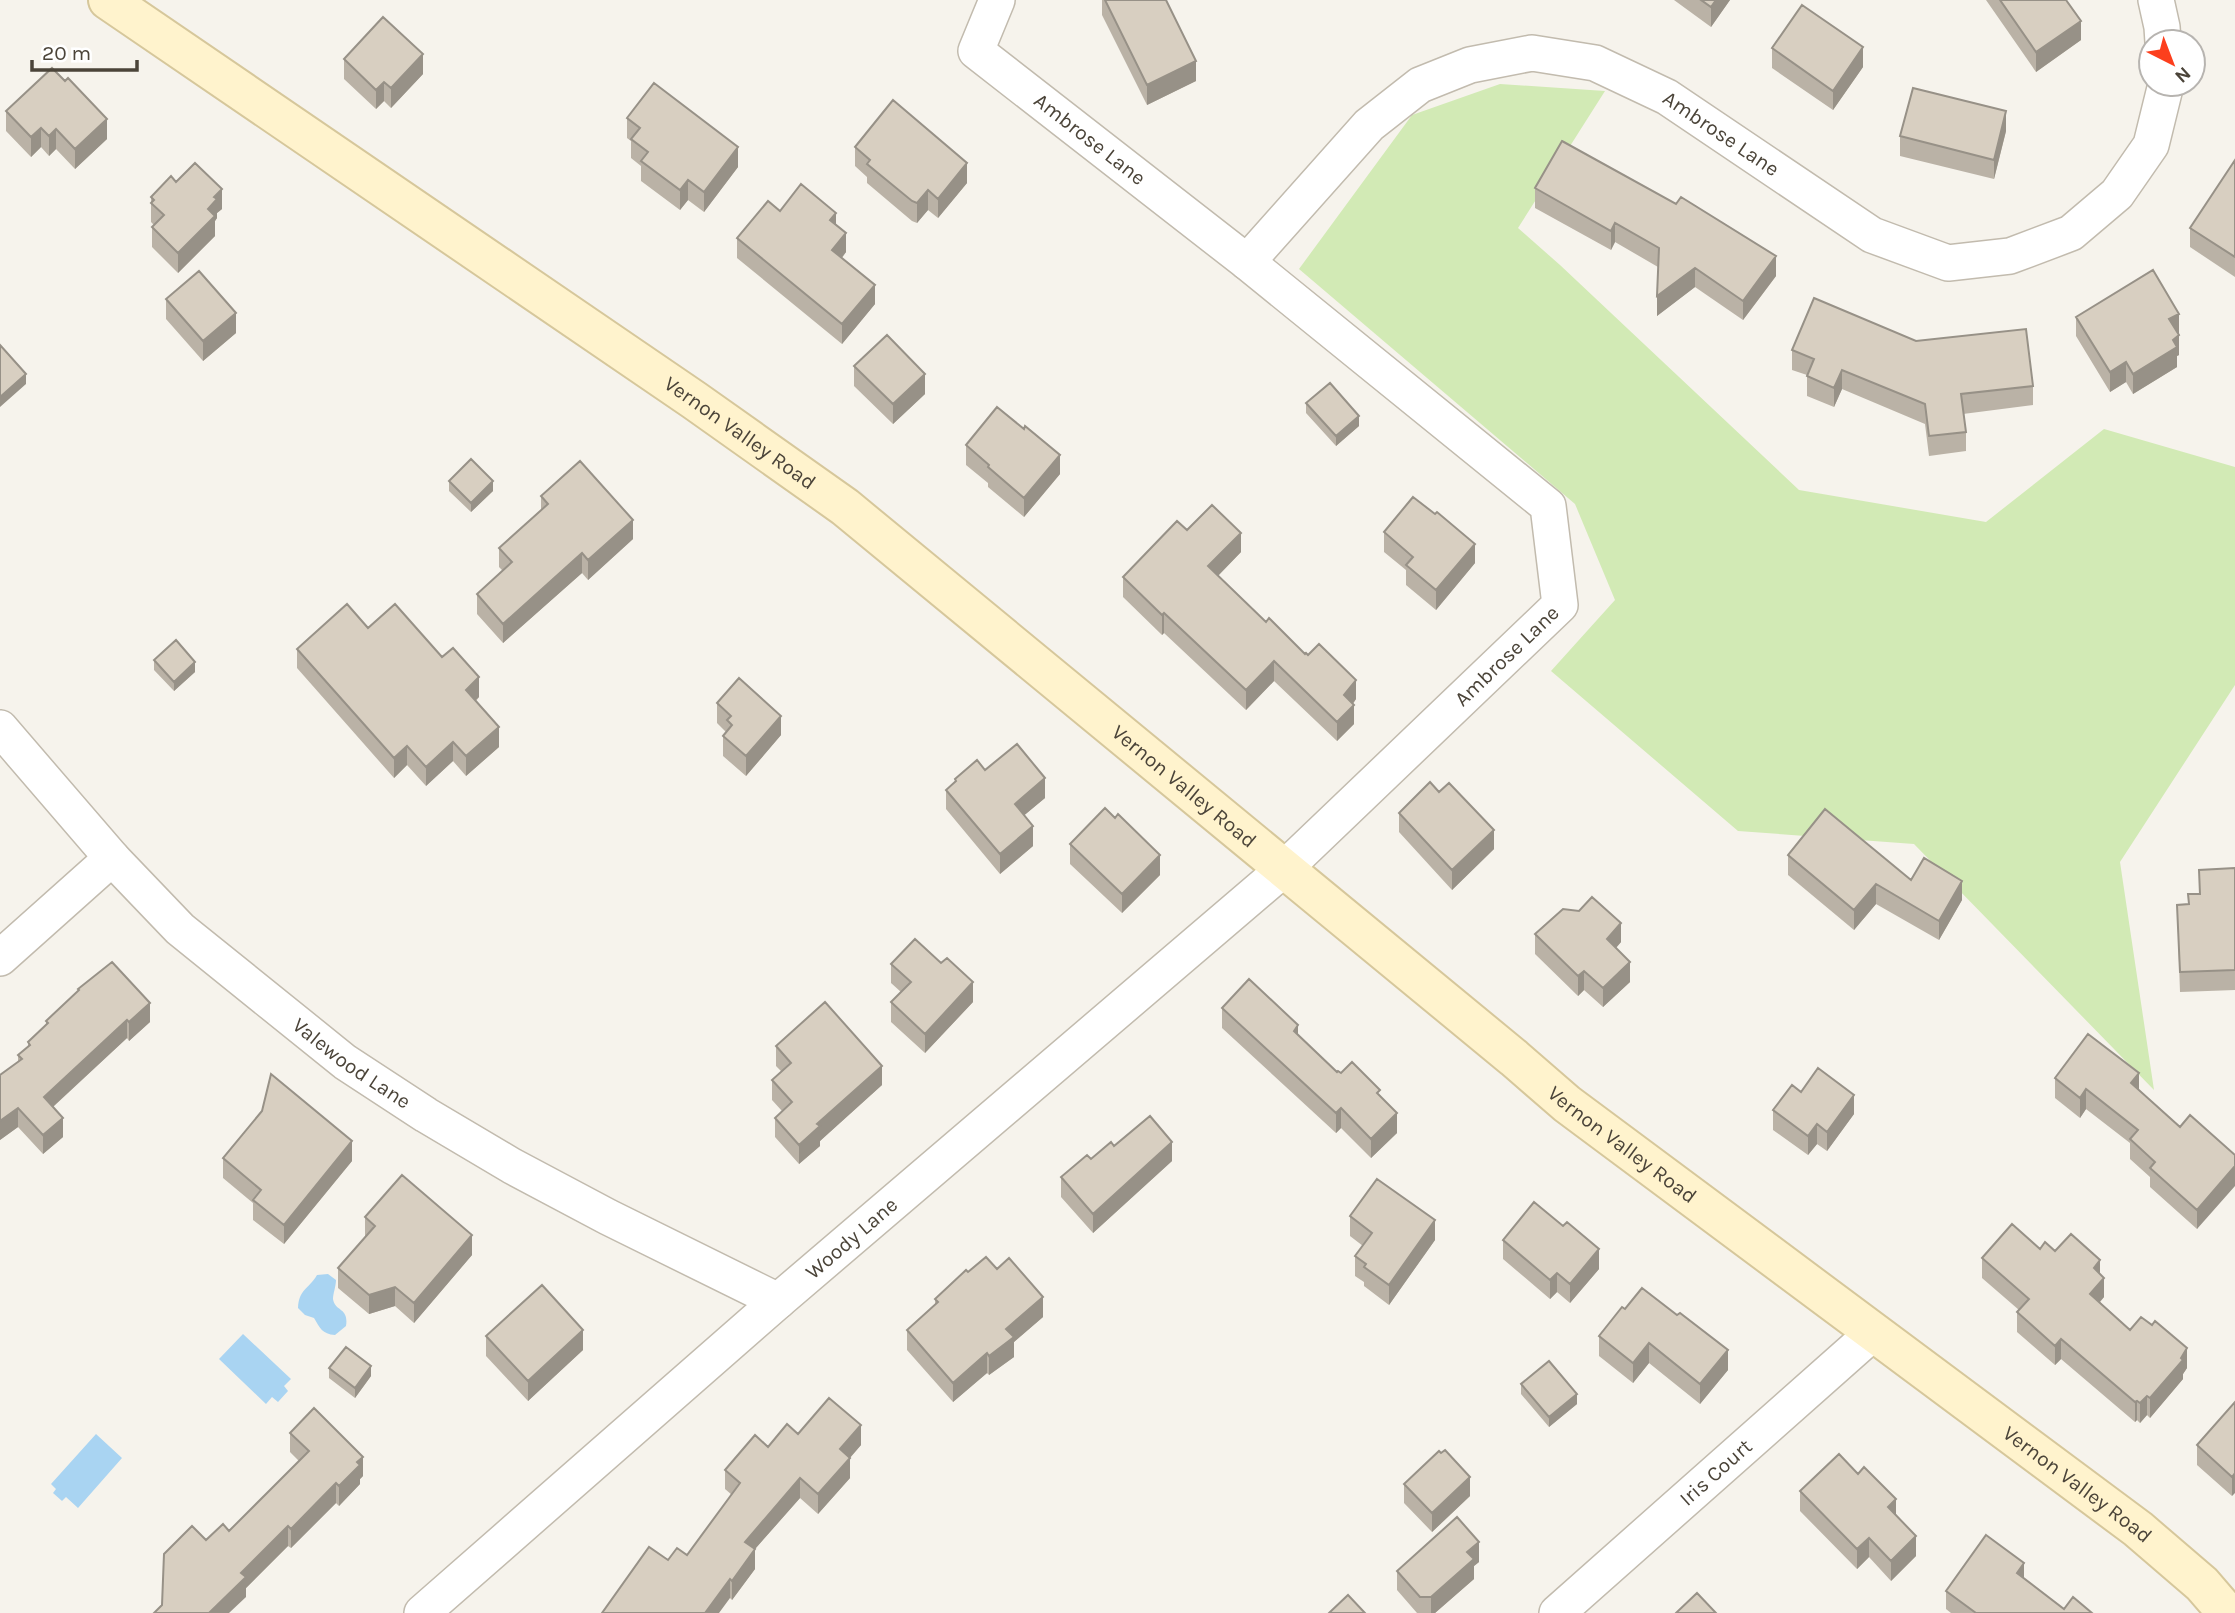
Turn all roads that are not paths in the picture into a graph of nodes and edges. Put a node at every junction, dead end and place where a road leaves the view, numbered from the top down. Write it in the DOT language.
graph roads {
  1 [pos="108,0"];
  2 [pos="997,0"];
  3 [pos="2156,0"];
  4 [pos="2161,28"];
  5 [pos="2163,98"];
  6 [pos="1247,261"];
  7 [pos="0,728"];
  8 [pos="112,858"];
  9 [pos="1285,868"];
  10 [pos="0,958"];
  11 [pos="778,1301"];
  12 [pos="1874,1332"];
  13 [pos="422,1613"];
  14 [pos="1557,1613"];
  15 [pos="2227,1613"];
  1 -- 9 [label="main road, Vernon Valley Road"];
  2 -- 6 [label="street, Ambrose Lane"];
  3 -- 4 [label="street"];
  5 -- 6 [label="street, Ambrose Lane"];
  6 -- 9 [label="street, Ambrose Lane"];
  7 -- 8 [label="street, Valewood Lane"];
  8 -- 10 [label="street"];
  8 -- 11 [label="street, Valewood Lane"];
  9 -- 11 [label="street, Woody Lane"];
  9 -- 12 [label="main road, Vernon Valley Road"];
  11 -- 13 [label="street, Woody Lane"];
  12 -- 14 [label="street, Iris Court"];
  12 -- 15 [label="main road, Vernon Valley Road"];
}
